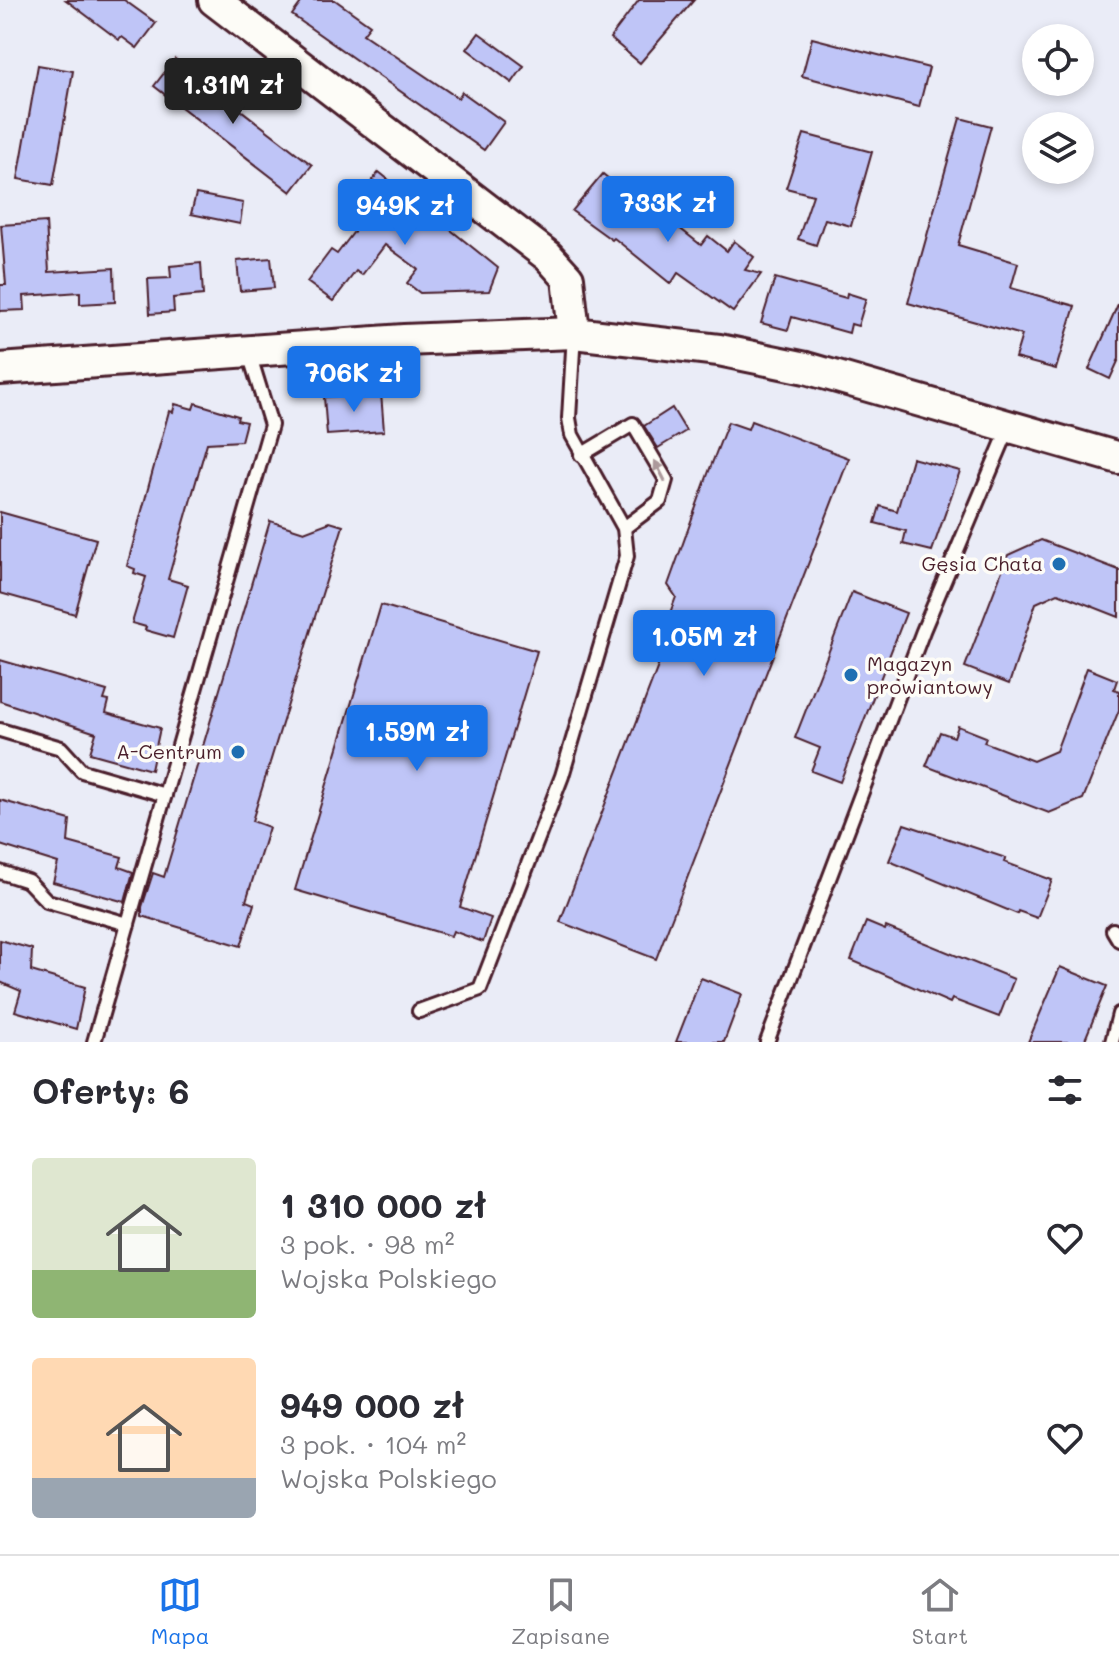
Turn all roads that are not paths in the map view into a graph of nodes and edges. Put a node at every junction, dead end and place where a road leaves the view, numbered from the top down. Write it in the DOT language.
graph roads {
  1 [pos="214,0"];
  2 [pos="574,333"];
  3 [pos="248,350"];
  4 [pos="0,369"];
  5 [pos="1009,427"];
  6 [pos="581,455"];
  7 [pos="1119,458"];
  8 [pos="624,528"];
  9 [pos="0,730"];
  10 [pos="165,795"];
  11 [pos="0,872"];
  12 [pos="128,924"];
  13 [pos="419,1011"];
  14 [pos="1119,1014"];
  15 [pos="94,1042"];
  16 [pos="767,1042"];
  17 [pos="1112,1042"];
  1 -- 2 [label="street"];
  2 -- 3 [label="street"];
  2 -- 5 [label="street"];
  2 -- 6 [label="lane"];
  3 -- 4 [label="street"];
  3 -- 10 [label="lane"];
  5 -- 7 [label="street"];
  5 -- 16 [label="lane"];
  6 -- 8 [label="lane"];
  8 -- 6 [label="lane, one-way"];
  8 -- 13 [label="lane"];
  9 -- 10 [label="lane"];
  10 -- 12 [label="lane"];
  11 -- 12 [label="lane"];
  12 -- 15 [label="lane"];
  14 -- 17 [label="lane"];
}
